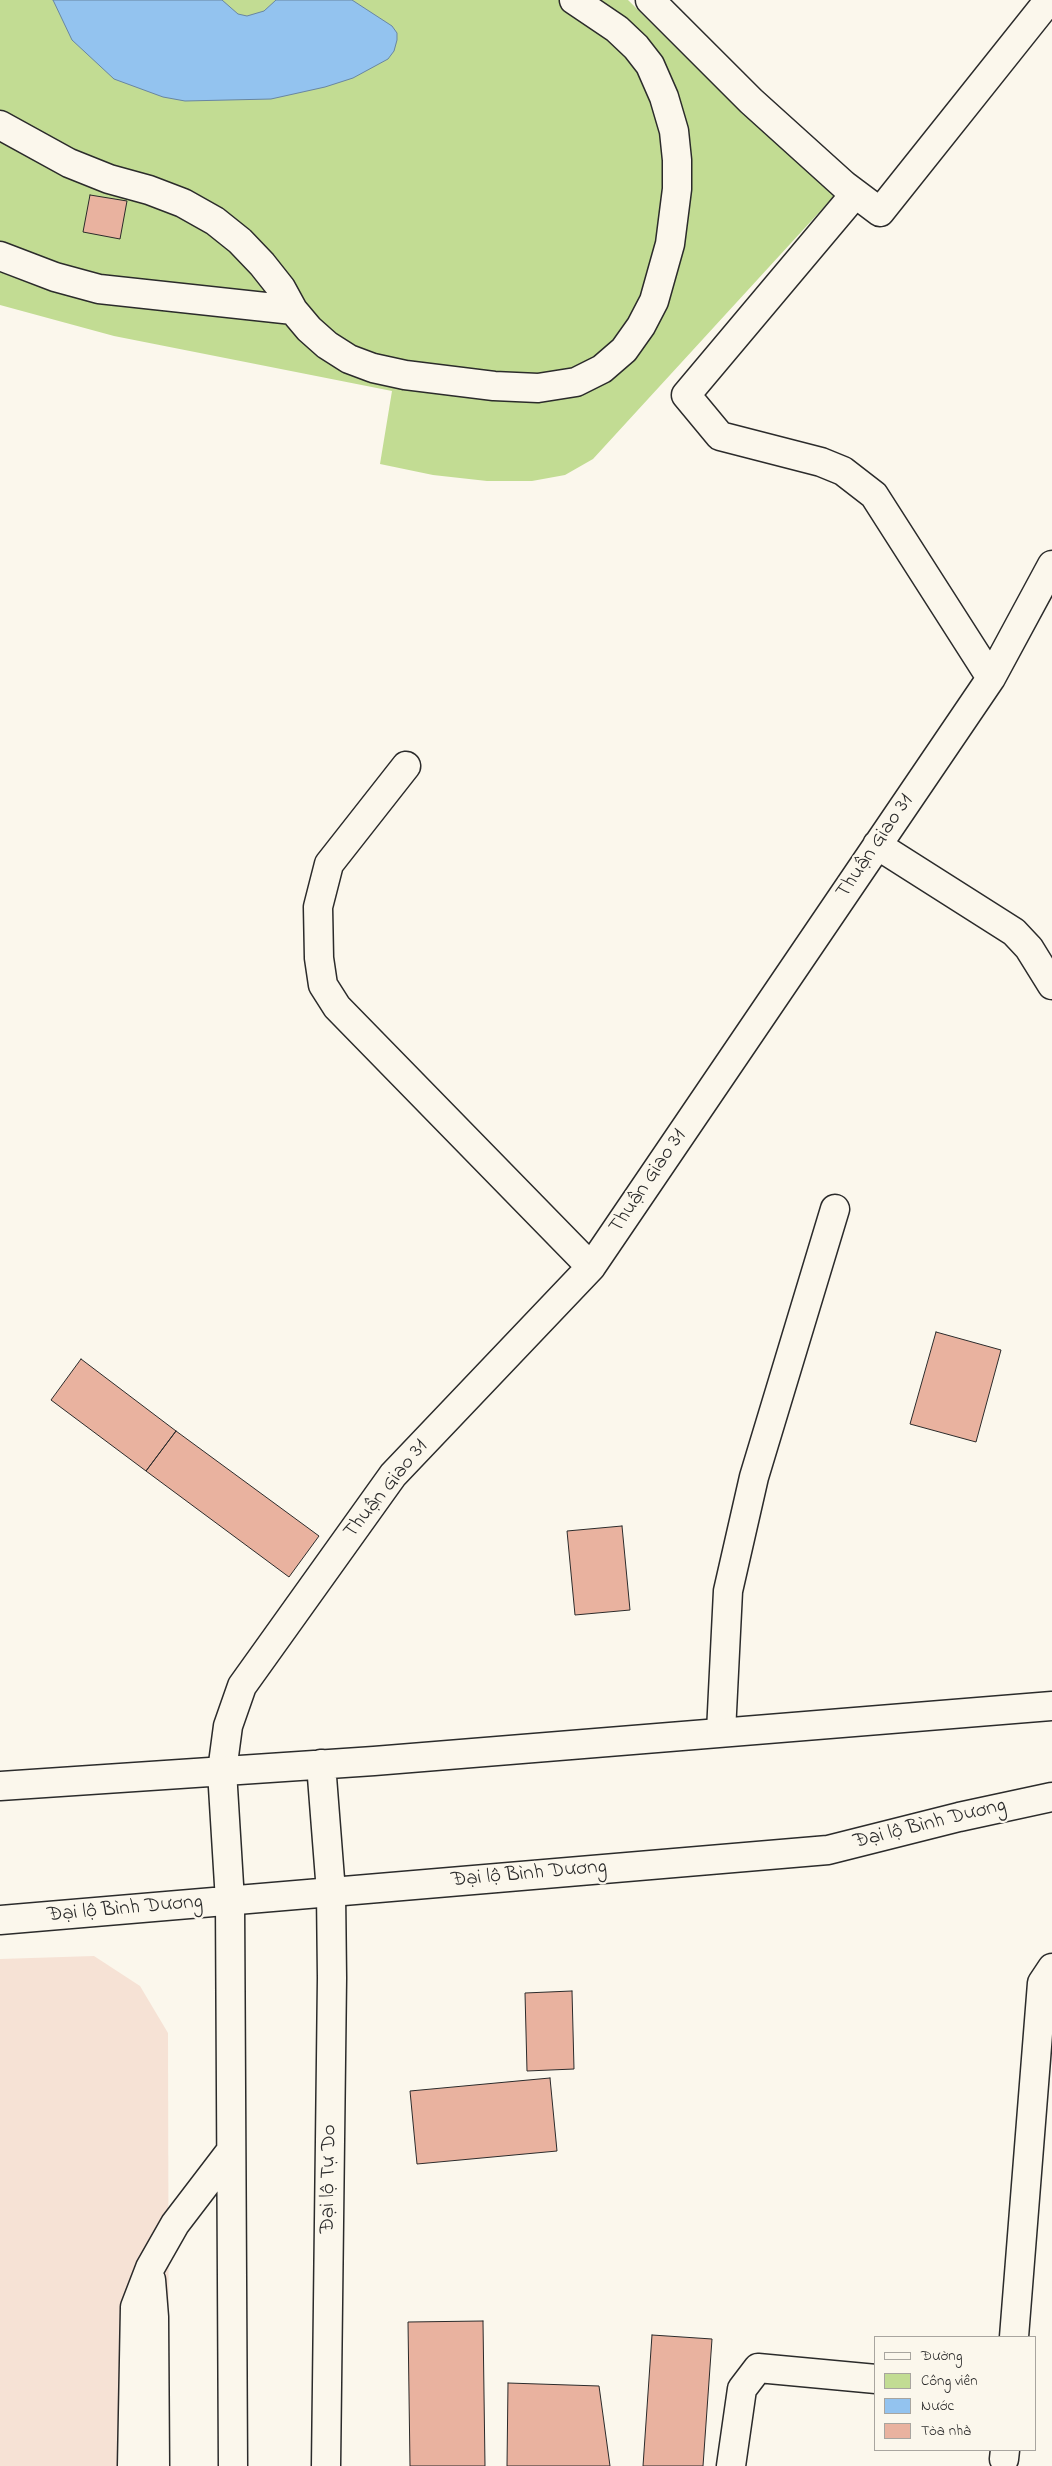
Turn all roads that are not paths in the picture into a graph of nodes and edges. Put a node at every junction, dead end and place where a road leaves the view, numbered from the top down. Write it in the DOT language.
graph roads {
  1 [pos="574,0"];
  2 [pos="650,0"];
  3 [pos="1048,0"];
  4 [pos="0,125"];
  5 [pos="855,194"];
  6 [pos="0,256"];
  7 [pos="293,310"];
  8 [pos="1052,565"];
  9 [pos="991,678"];
  10 [pos="406,766"];
  11 [pos="877,845"];
  12 [pos="1052,985"];
  13 [pos="835,1209"];
  14 [pos="591,1266"];
  15 [pos="1052,1706"];
  16 [pos="721,1732"];
  17 [pos="321,1764"];
  18 [pos="222,1771"];
  19 [pos="0,1786"];
  20 [pos="1052,1797"];
  21 [pos="331,1892"];
  22 [pos="230,1901"];
  23 [pos="0,1920"];
  24 [pos="1052,1968"];
  25 [pos="230,2152"];
  26 [pos="150,2268"];
  27 [pos="1014,2336"];
  28 [pos="874,2379"];
  29 [pos="132,2466"];
  30 [pos="155,2466"];
  31 [pos="233,2466"];
  32 [pos="326,2466"];
  33 [pos="731,2466"];
  1 -- 7 [label="main road"];
  2 -- 5 [label="main road"];
  3 -- 5 [label="main road"];
  4 -- 7 [label="main road"];
  5 -- 9 [label="main road"];
  6 -- 7 [label="main road"];
  8 -- 9 [label="main road, Thuận Giao 31"];
  9 -- 11 [label="main road, Thuận Giao 31"];
  10 -- 14 [label="main road"];
  11 -- 12 [label="main road"];
  11 -- 14 [label="main road, Thuận Giao 31"];
  13 -- 16 [label="main road"];
  14 -- 18 [label="main road, Thuận Giao 31"];
  15 -- 16 [label="main road"];
  16 -- 17 [label="main road"];
  17 -- 18 [label="main road"];
  17 -- 21 [label="main road, Đại lộ Tự Do"];
  18 -- 19 [label="main road"];
  18 -- 22 [label="main road, Thuận Giao 31"];
  20 -- 21 [label="main road, Đại lộ Bình Dương"];
  21 -- 22 [label="main road, Đại lộ Bình Dương"];
  21 -- 32 [label="main road, Đại lộ Tự Do"];
  22 -- 23 [label="main road, Đại lộ Bình Dương"];
  22 -- 25 [label="main road"];
  24 -- 27 [label="main road"];
  25 -- 26 [label="main road"];
  25 -- 31 [label="main road"];
  26 -- 29 [label="main road"];
  26 -- 30 [label="main road"];
  28 -- 33 [label="main road"];
}
